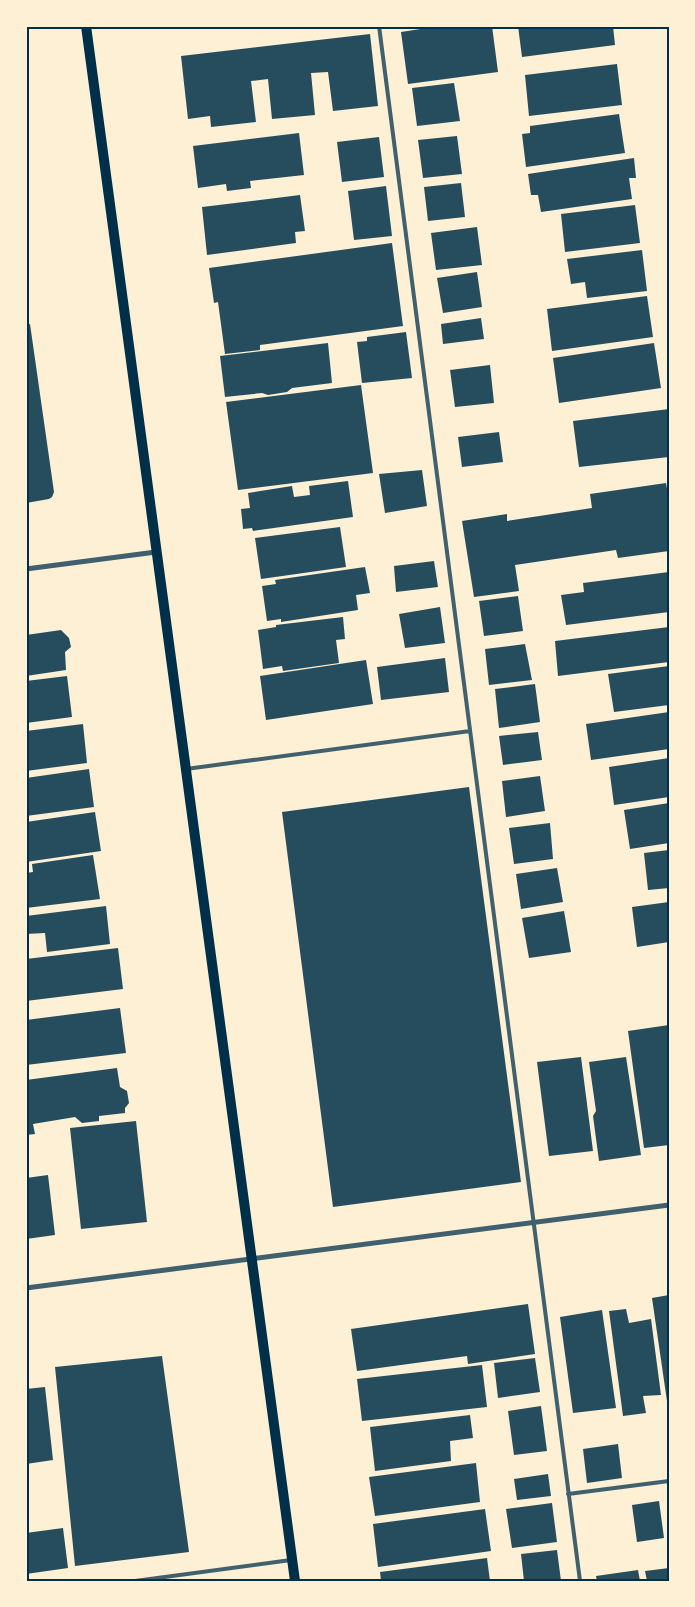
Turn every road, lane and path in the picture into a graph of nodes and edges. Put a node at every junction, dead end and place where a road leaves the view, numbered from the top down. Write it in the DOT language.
graph roads {
  1 [pos="86,26"];
  2 [pos="379,26"];
  3 [pos="157,552"];
  4 [pos="26,569"];
  5 [pos="470,731"];
  6 [pos="186,768"];
  7 [pos="669,1206"];
  8 [pos="533,1223"];
  9 [pos="252,1258"];
  10 [pos="26,1288"];
  11 [pos="669,1481"];
  12 [pos="568,1494"];
  13 [pos="292,1560"];
  14 [pos="135,1581"];
  15 [pos="295,1581"];
  16 [pos="580,1581"];
  1 -- 3 [label="main road"];
  2 -- 5 [label="lane"];
  3 -- 4 [label="street"];
  3 -- 6 [label="main road"];
  5 -- 6 [label="lane"];
  5 -- 8 [label="lane"];
  6 -- 9 [label="main road"];
  7 -- 8 [label="street"];
  8 -- 9 [label="street"];
  8 -- 12 [label="lane"];
  9 -- 10 [label="street"];
  9 -- 13 [label="main road"];
  11 -- 12 [label="lane"];
  12 -- 16 [label="lane"];
  13 -- 14 [label="lane"];
  13 -- 15 [label="main road"];
}
